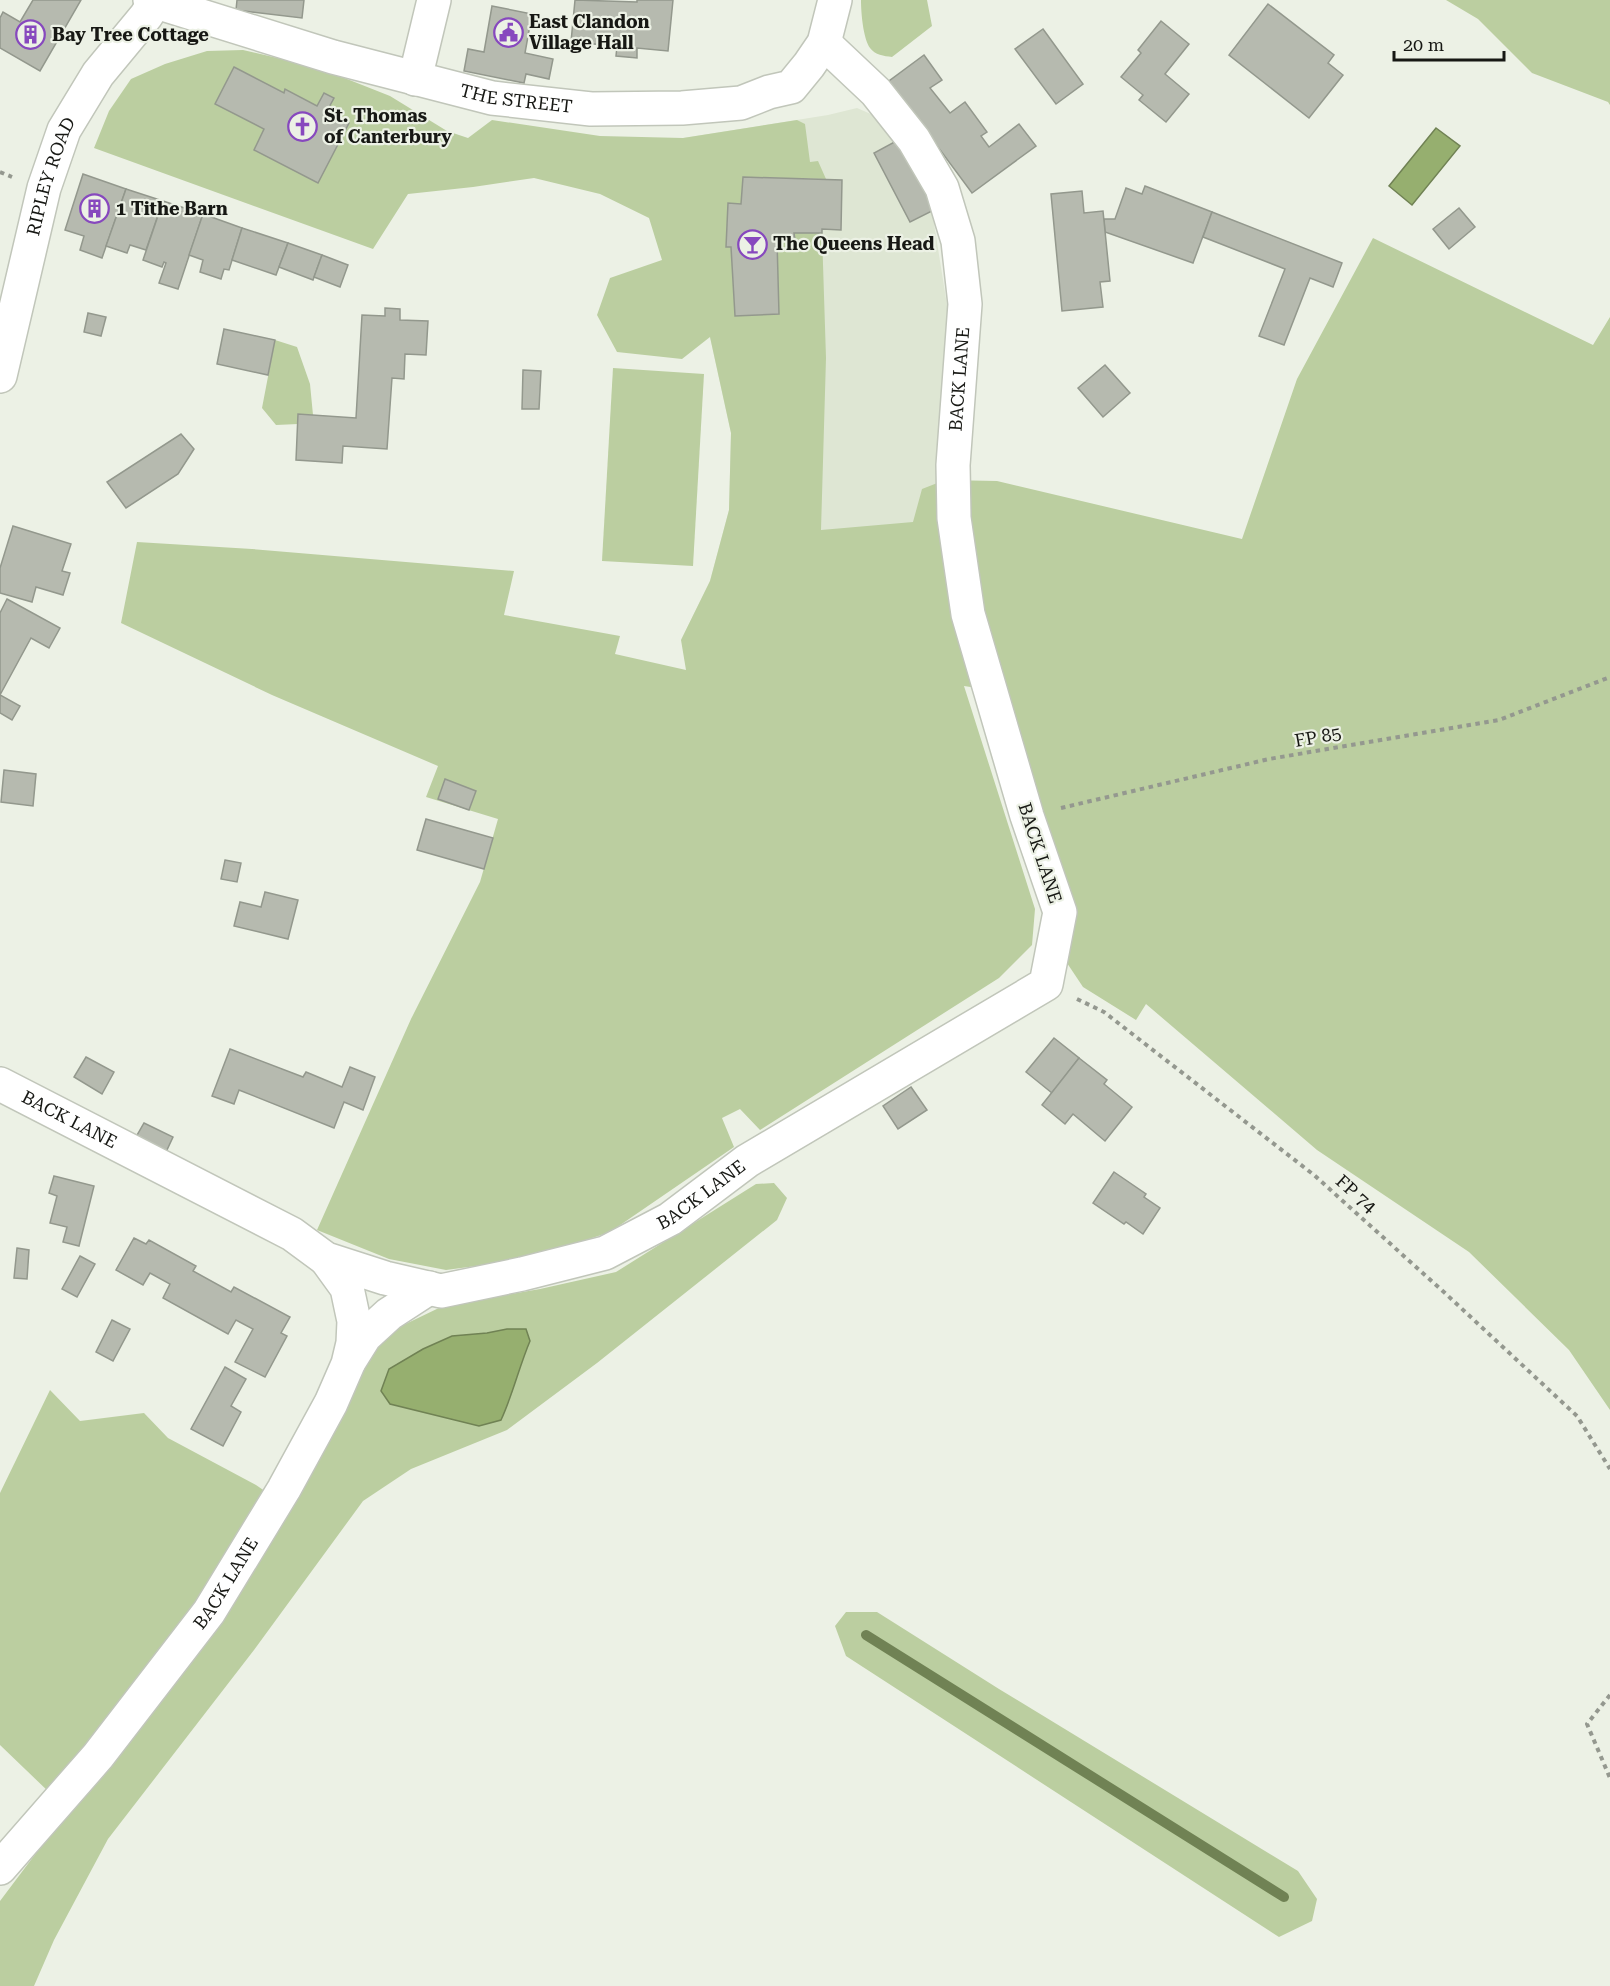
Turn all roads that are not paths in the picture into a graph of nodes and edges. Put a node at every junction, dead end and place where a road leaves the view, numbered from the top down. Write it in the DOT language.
graph roads {
  1 [pos="434,0"];
  2 [pos="836,0"];
  3 [pos="153,1"];
  4 [pos="824,43"];
  5 [pos="415,79"];
  6 [pos="0,376"];
  7 [pos="0,1084"];
  8 [pos="326,1259"];
  9 [pos="429,1288"];
  10 [pos="348,1364"];
  11 [pos="0,1868"];
  1 -- 5 [label="street"];
  2 -- 4 [label="street, THE STREET"];
  3 -- 5 [label="street, THE STREET"];
  3 -- 6 [label="street, RIPLEY ROAD"];
  4 -- 5 [label="street, THE STREET"];
  4 -- 9 [label="street, BACK LANE"];
  7 -- 8 [label="street, BACK LANE"];
  8 -- 9 [label="street, BACK LANE"];
  8 -- 10 [label="street, BACK LANE"];
  9 -- 10 [label="street"];
  10 -- 11 [label="street, BACK LANE"];
}
